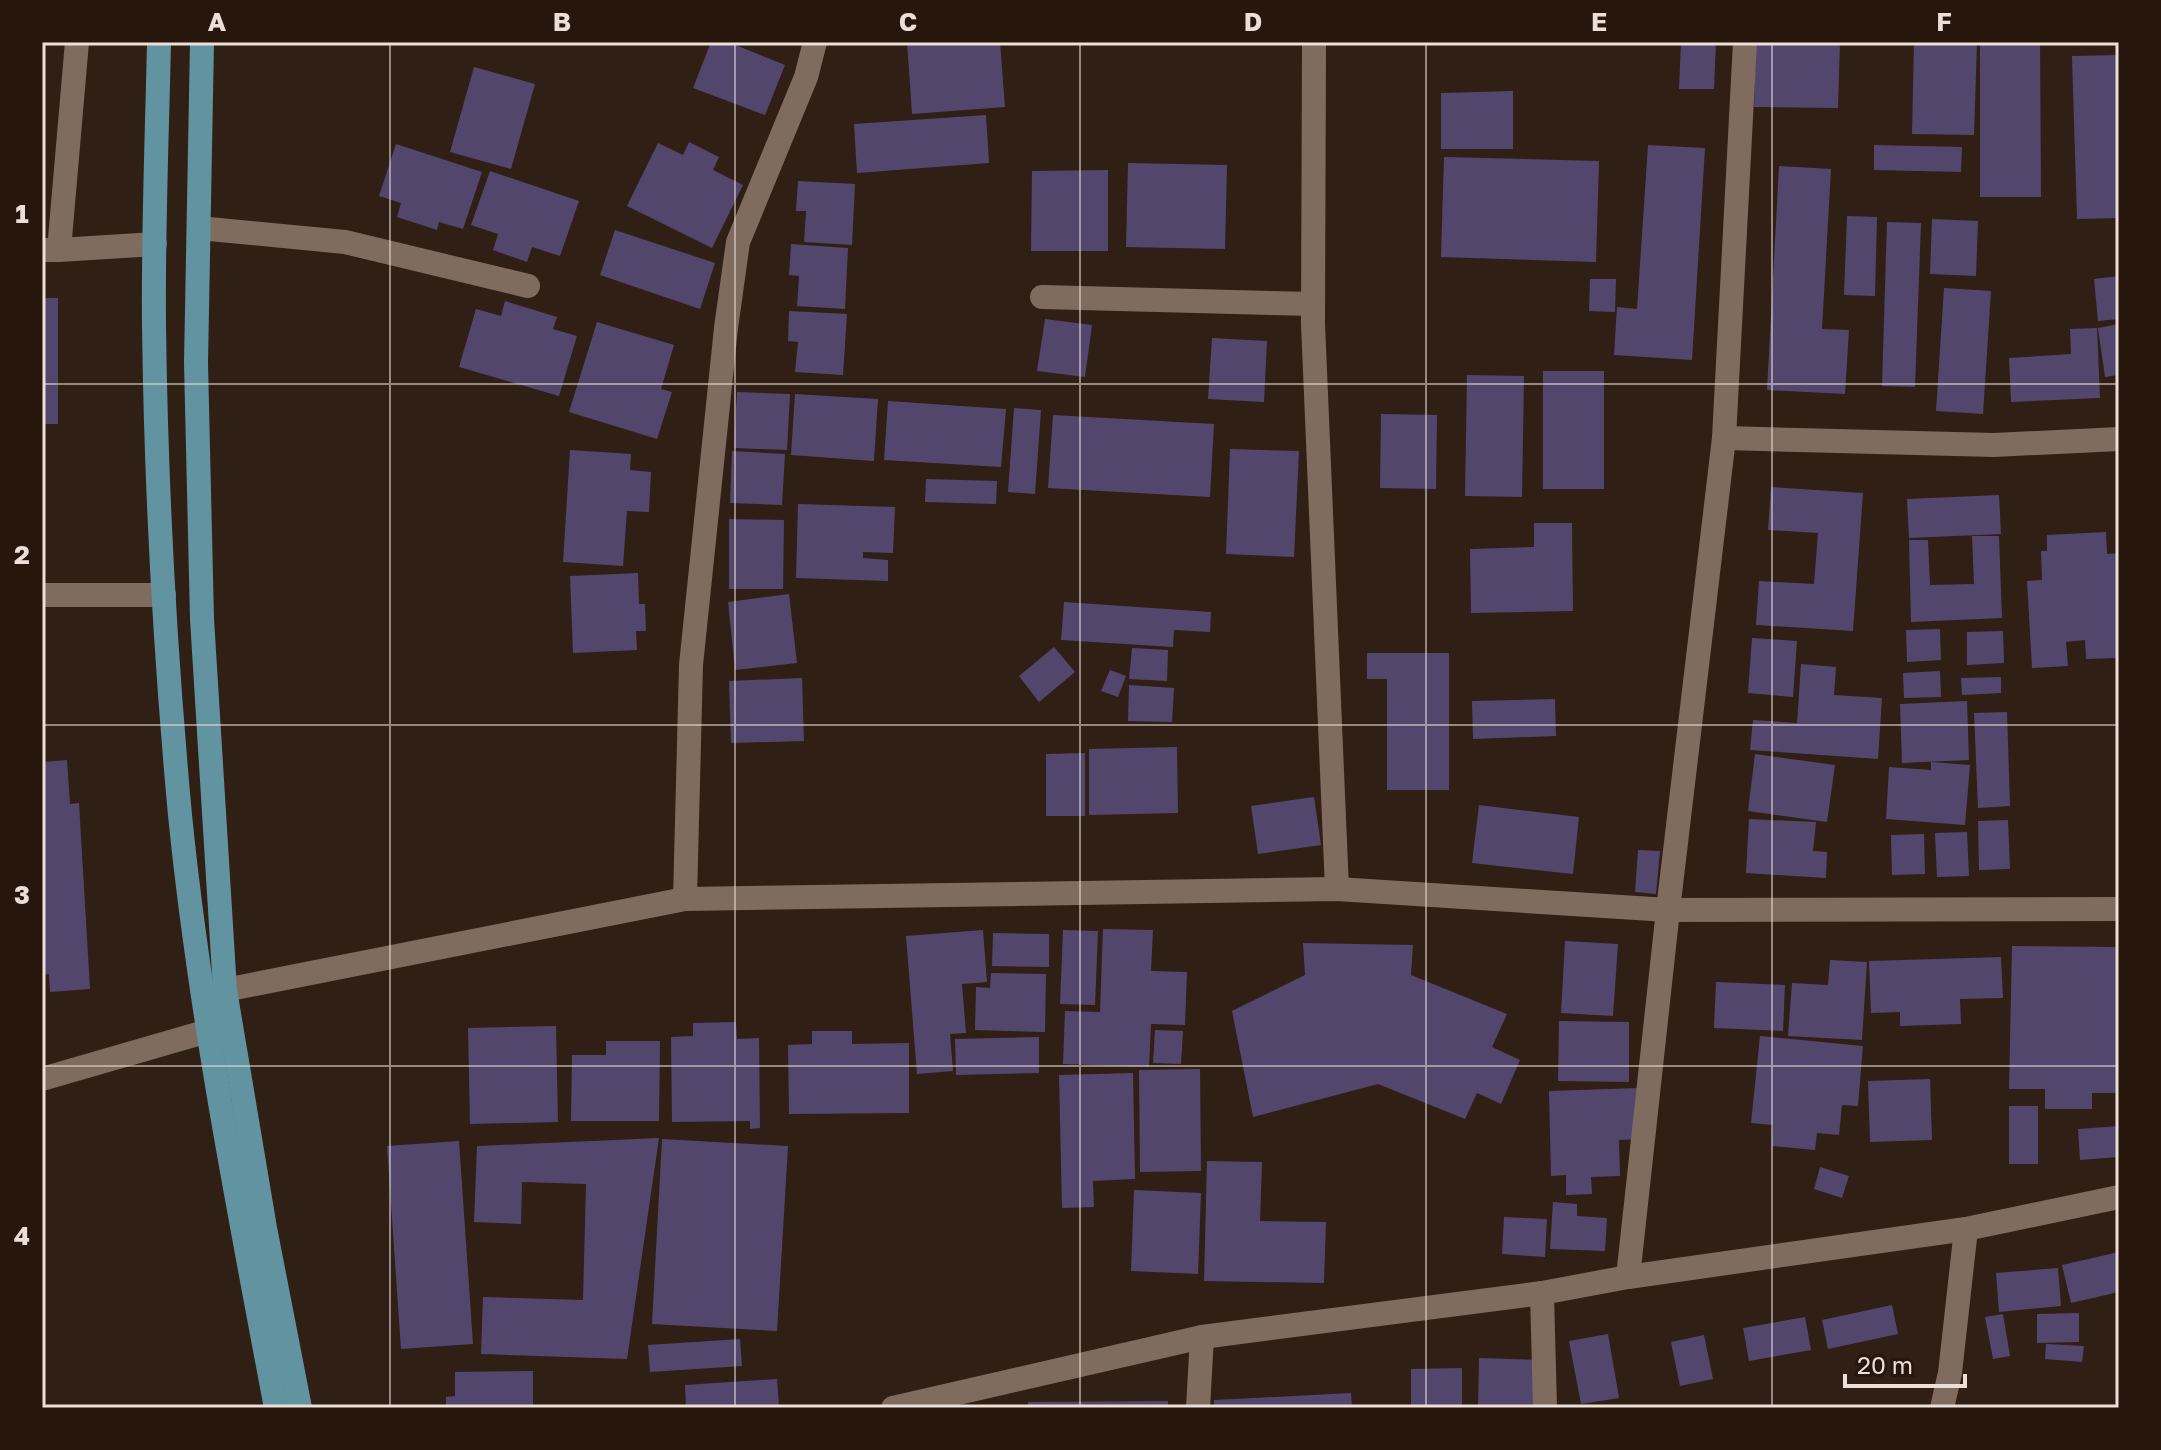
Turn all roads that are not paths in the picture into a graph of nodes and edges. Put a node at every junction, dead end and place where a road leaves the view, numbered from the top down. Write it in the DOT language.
graph roads {
  1 [pos="77,42"];
  2 [pos="159,42"];
  3 [pos="202,42"];
  4 [pos="815,42"];
  5 [pos="1314,42"];
  6 [pos="1745,42"];
  7 [pos="199,228"];
  8 [pos="155,244"];
  9 [pos="51,250"];
  10 [pos="528,286"];
  11 [pos="1042,297"];
  12 [pos="1313,304"];
  13 [pos="1724,438"];
  14 [pos="2119,439"];
  15 [pos="42,595"];
  16 [pos="164,595"];
  17 [pos="1337,889"];
  18 [pos="685,899"];
  19 [pos="2119,909"];
  20 [pos="1668,910"];
  21 [pos="225,990"];
  22 [pos="208,1031"];
  23 [pos="49,1070"];
  24 [pos="2119,1197"];
  25 [pos="1966,1229"];
  26 [pos="1628,1277"];
  27 [pos="1542,1293"];
  28 [pos="1202,1337"];
  29 [pos="276,1408"];
  30 [pos="300,1408"];
  31 [pos="893,1408"];
  32 [pos="1198,1408"];
  33 [pos="1545,1408"];
  34 [pos="1942,1408"];
  1 -- 9 [label="street"];
  2 -- 8 [label="main road"];
  3 -- 7 [label="main road"];
  4 -- 18 [label="street"];
  5 -- 12 [label="street"];
  6 -- 13 [label="street"];
  7 -- 10 [label="street"];
  7 -- 21 [label="main road"];
  8 -- 9 [label="street"];
  8 -- 16 [label="main road"];
  11 -- 12 [label="street"];
  12 -- 17 [label="street"];
  13 -- 14 [label="street"];
  13 -- 20 [label="street"];
  15 -- 16 [label="street"];
  16 -- 22 [label="main road"];
  17 -- 18 [label="street"];
  17 -- 20 [label="street"];
  18 -- 21 [label="street"];
  19 -- 20 [label="street"];
  20 -- 26 [label="street"];
  21 -- 30 [label="main road"];
  22 -- 23 [label="street"];
  22 -- 29 [label="main road"];
  24 -- 25 [label="street"];
  25 -- 26 [label="street"];
  25 -- 34 [label="street"];
  26 -- 27 [label="street"];
  27 -- 28 [label="street"];
  27 -- 33 [label="street"];
  28 -- 31 [label="street"];
  28 -- 32 [label="street"];
}
